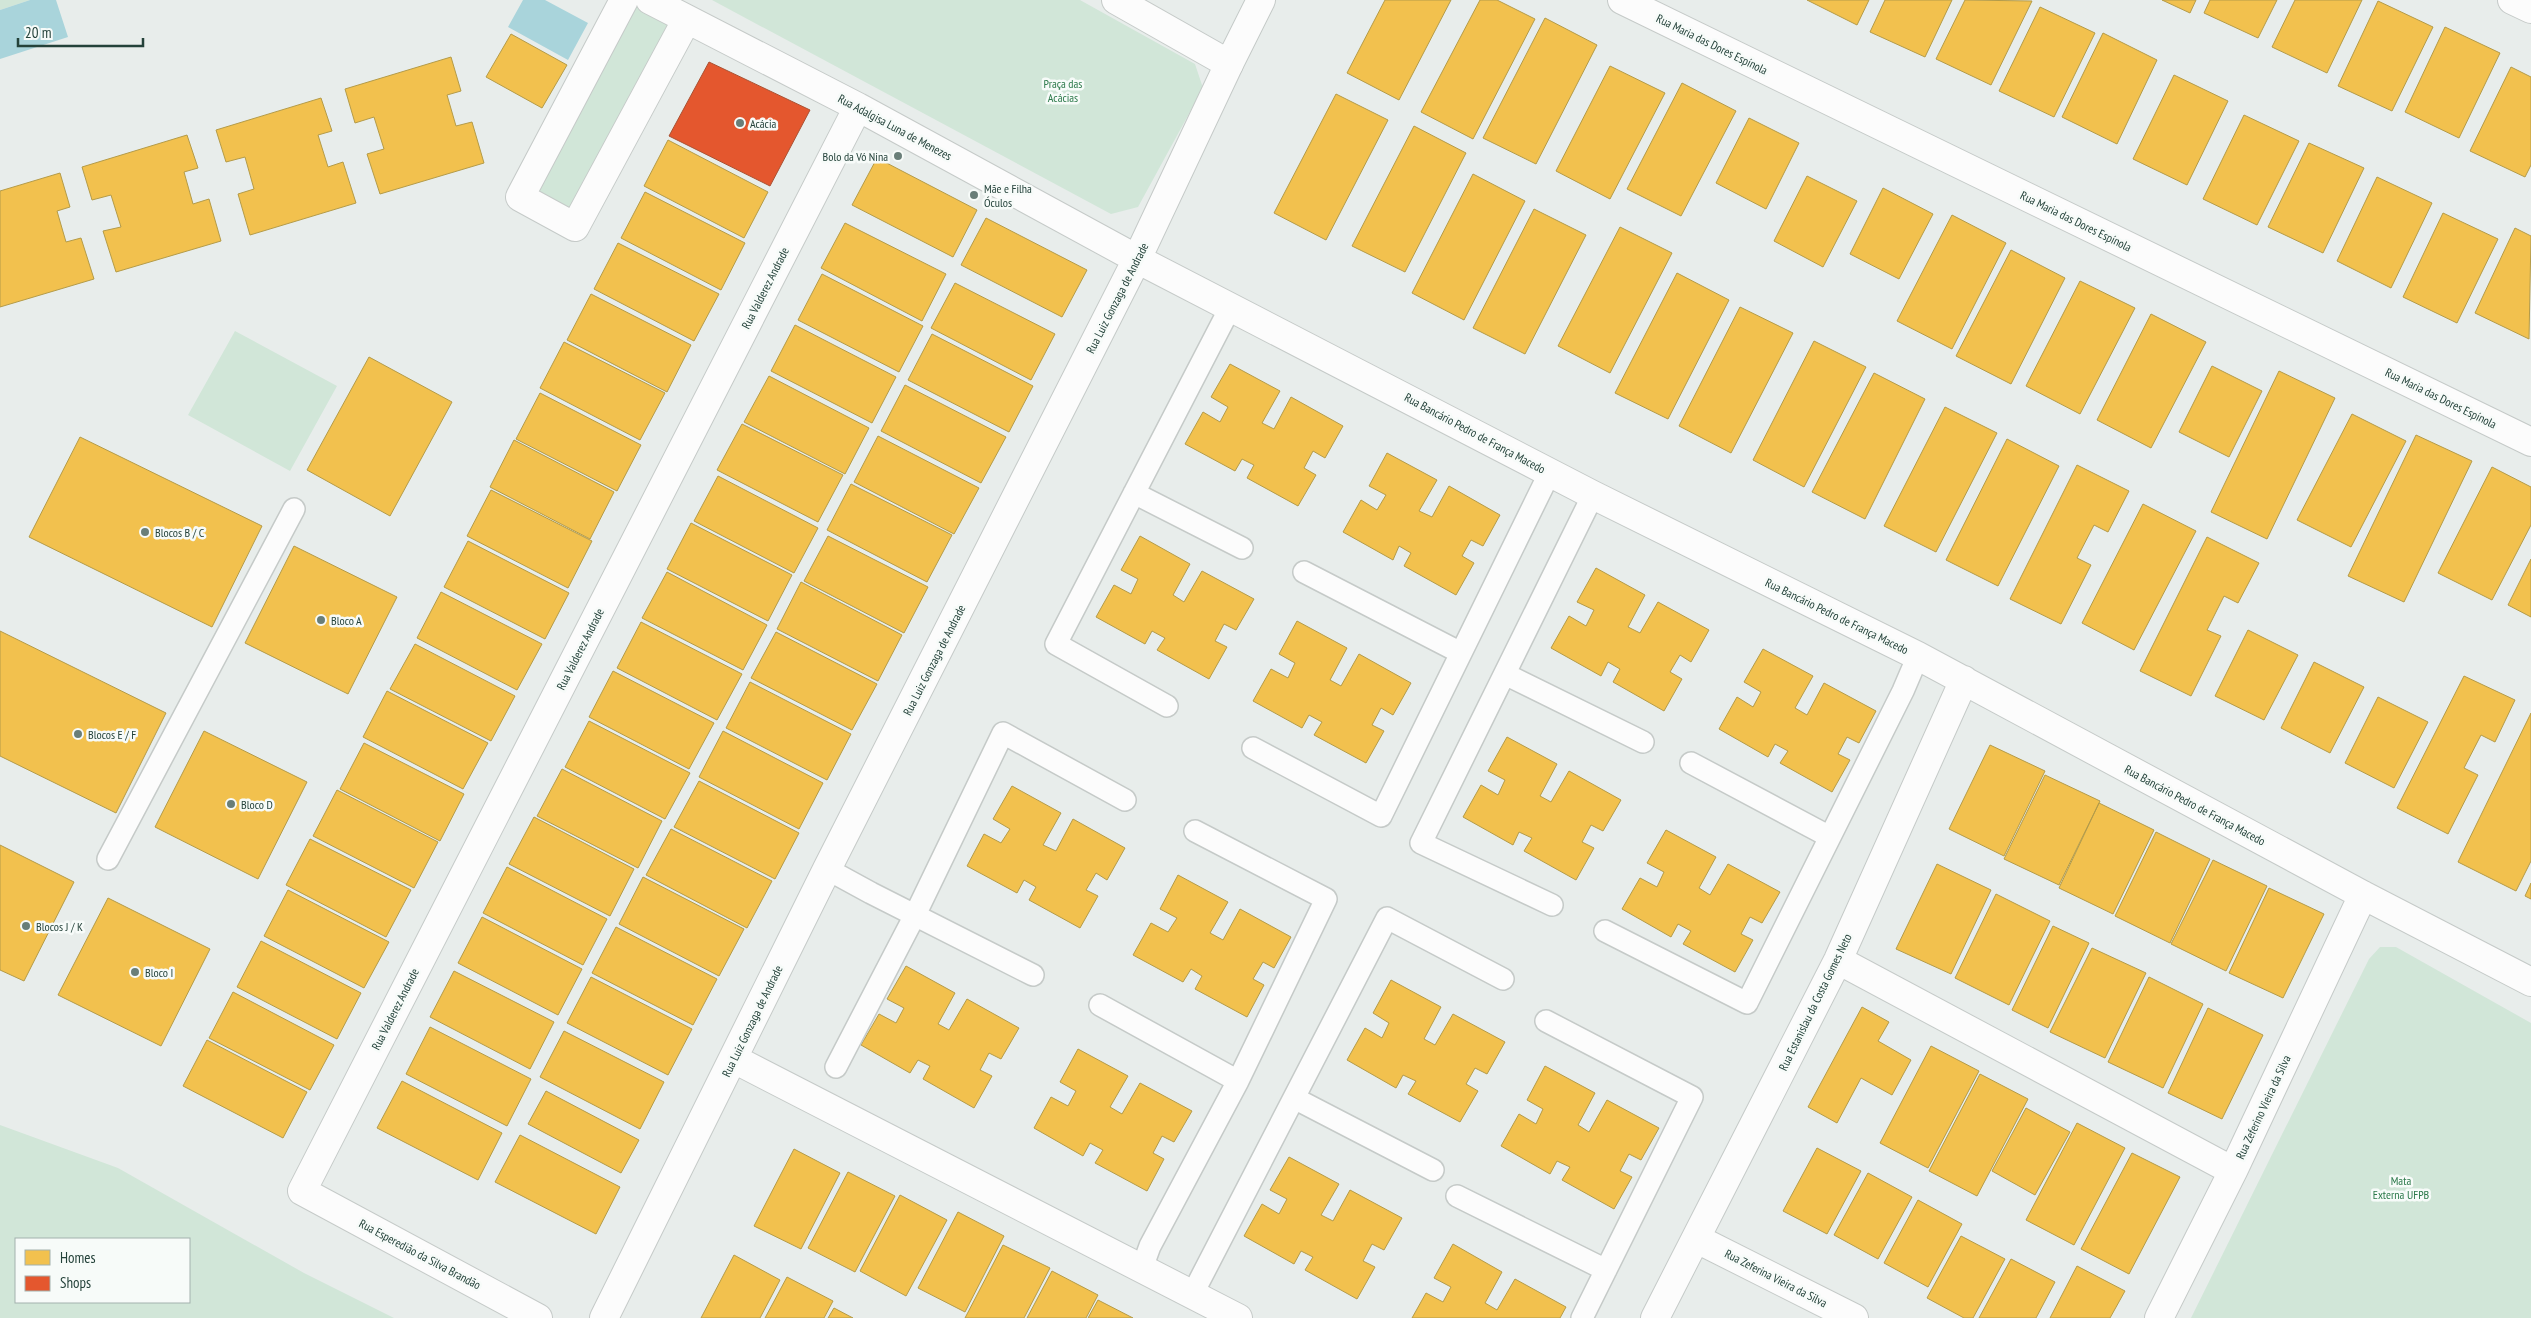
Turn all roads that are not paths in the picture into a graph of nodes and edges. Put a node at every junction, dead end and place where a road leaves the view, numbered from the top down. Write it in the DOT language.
graph roads {
  1 [pos="624,0"];
  2 [pos="650,0"];
  3 [pos="1116,0"];
  4 [pos="1261,0"];
  5 [pos="1622,0"];
  6 [pos="2512,0"];
  7 [pos="2531,9"];
  8 [pos="688,19"];
  9 [pos="1229,64"];
  10 [pos="858,107"];
  11 [pos="1138,259"];
  12 [pos="1231,306"];
  13 [pos="2531,442"];
  14 [pos="1550,472"];
  15 [pos="1134,493"];
  16 [pos="1593,495"];
  17 [pos="294,509"];
  18 [pos="1242,548"];
  19 [pos="1304,572"];
  20 [pos="1462,653"];
  21 [pos="1918,656"];
  22 [pos="1505,674"];
  23 [pos="1964,680"];
  24 [pos="1167,706"];
  25 [pos="1643,742"];
  26 [pos="1253,748"];
  27 [pos="1691,763"];
  28 [pos="1125,800"];
  29 [pos="1195,831"];
  30 [pos="1830,837"];
  31 [pos="108,859"];
  32 [pos="827,869"];
  33 [pos="2362,895"];
  34 [pos="1552,905"];
  35 [pos="915,915"];
  36 [pos="1605,931"];
  37 [pos="1838,960"];
  38 [pos="1033,975"];
  39 [pos="1503,978"];
  40 [pos="2531,982"];
  41 [pos="1100,1005"];
  42 [pos="1546,1021"];
  43 [pos="734,1059"];
  44 [pos="836,1067"];
  45 [pos="1238,1081"];
  46 [pos="1294,1098"];
  47 [pos="1434,1170"];
  48 [pos="2233,1171"];
  49 [pos="302,1190"];
  50 [pos="1457,1196"];
  51 [pos="1697,1239"];
  52 [pos="1142,1268"];
  53 [pos="1606,1270"];
  54 [pos="1192,1294"];
  55 [pos="538,1318"];
  56 [pos="604,1318"];
  57 [pos="1238,1318"];
  58 [pos="1582,1318"];
  59 [pos="1655,1318"];
  60 [pos="1854,1318"];
  61 [pos="2159,1318"];
  1 -- 8 [label="street"];
  2 -- 8 [label="street, Rua Adalgisa Luna de Menezes"];
  3 -- 9 [label="street"];
  4 -- 9 [label="street, Rua Luiz Gonzaga de Andrade"];
  5 -- 13 [label="street, Rua Maria das Dores Espínola"];
  6 -- 7 [label="street"];
  8 -- 10 [label="street, Rua Adalgisa Luna de Menezes"];
  9 -- 11 [label="street, Rua Luiz Gonzaga de Andrade"];
  10 -- 11 [label="street, Rua Adalgisa Luna de Menezes"];
  10 -- 49 [label="street, Rua Valderez Andrade"];
  11 -- 12 [label="street, Rua Bancário Pedro de França Macedo"];
  11 -- 32 [label="street, Rua Luiz Gonzaga de Andrade"];
  12 -- 14 [label="street, Rua Bancário Pedro de França Macedo"];
  12 -- 15 [label="lane"];
  14 -- 16 [label="street, Rua Bancário Pedro de França Macedo"];
  14 -- 20 [label="lane"];
  15 -- 18 [label="lane"];
  15 -- 24 [label="lane"];
  16 -- 21 [label="street, Rua Bancário Pedro de França Macedo"];
  16 -- 22 [label="lane"];
  17 -- 31 [label="lane"];
  19 -- 20 [label="lane"];
  20 -- 26 [label="lane"];
  21 -- 23 [label="street, Rua Bancário Pedro de França Macedo"];
  21 -- 30 [label="lane"];
  22 -- 25 [label="lane"];
  22 -- 34 [label="lane"];
  23 -- 33 [label="street, Rua Bancário Pedro de França Macedo"];
  23 -- 37 [label="street, Rua Estanislau da Costa Gomes Neto"];
  27 -- 30 [label="lane"];
  28 -- 35 [label="lane"];
  29 -- 45 [label="lane"];
  30 -- 36 [label="lane"];
  32 -- 35 [label="lane"];
  32 -- 43 [label="street, Rua Luiz Gonzaga de Andrade"];
  33 -- 40 [label="street, Rua Bancário Pedro de França Macedo"];
  33 -- 48 [label="street, Rua Zeferino Vieira da Silva"];
  35 -- 38 [label="lane"];
  35 -- 44 [label="lane"];
  37 -- 48 [label="street"];
  37 -- 51 [label="street, Rua Estanislau da Costa Gomes Neto"];
  39 -- 46 [label="lane"];
  41 -- 45 [label="lane"];
  42 -- 53 [label="lane"];
  43 -- 52 [label="street"];
  43 -- 56 [label="street, Rua Luiz Gonzaga de Andrade"];
  45 -- 52 [label="lane"];
  46 -- 47 [label="lane"];
  46 -- 54 [label="lane"];
  48 -- 61 [label="street, Rua Zeferino Vieira da Silva"];
  49 -- 55 [label="street, Rua Esperedião da Silva Brandão"];
  50 -- 53 [label="lane"];
  51 -- 59 [label="street, Rua Estanislau da Costa Gomes Neto"];
  51 -- 60 [label="street, Rua Zeferina Vieira da Silva"];
  52 -- 54 [label="street"];
  53 -- 58 [label="lane"];
  54 -- 57 [label="street"];
}
